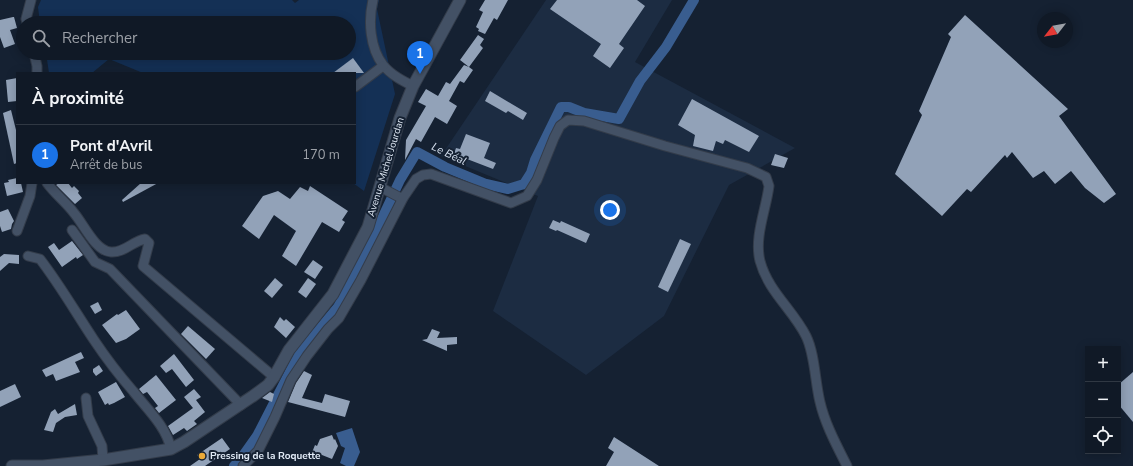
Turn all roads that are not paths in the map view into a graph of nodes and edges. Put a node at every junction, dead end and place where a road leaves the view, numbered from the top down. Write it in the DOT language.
graph roads {
  1 [pos="31,0"];
  2 [pos="373,0"];
  3 [pos="460,0"];
  4 [pos="27,16"];
  5 [pos="36,60"];
  6 [pos="383,66"];
  7 [pos="37,72"];
  8 [pos="356,86"];
  9 [pos="414,86"];
  10 [pos="32,184"];
  11 [pos="49,184"];
  12 [pos="384,189"];
  13 [pos="401,197"];
  14 [pos="72,230"];
  15 [pos="17,231"];
  16 [pos="28,256"];
  17 [pos="274,377"];
  18 [pos="86,398"];
  19 [pos="241,405"];
  20 [pos="170,449"];
  21 [pos="103,460"];
  22 [pos="12,466"];
  23 [pos="42,466"];
  24 [pos="243,466"];
  25 [pos="847,466"];
  1 -- 4 [label="street"];
  2 -- 6 [label="street"];
  3 -- 9 [label="main road, Avenue Michel Jourdan"];
  5 -- 7 [label="street"];
  6 -- 8 [label="street"];
  6 -- 9 [label="street"];
  9 -- 12 [label="main road, Avenue Michel Jourdan"];
  10 -- 15 [label="street"];
  11 -- 17 [label="street"];
  12 -- 13 [label="street"];
  12 -- 17 [label="main road, Avenue Michel Jourdan"];
  13 -- 24 [label="street"];
  13 -- 25 [label="street"];
  14 -- 19 [label="street"];
  16 -- 20 [label="street"];
  17 -- 19 [label="main road, Avenue Michel Jourdan"];
  18 -- 21 [label="street"];
  19 -- 20 [label="main road, Avenue Michel Jourdan"];
  20 -- 21 [label="main road, Avenue Michel Jourdan"];
  21 -- 23 [label="main road, Avenue Michel Jourdan"];
  22 -- 23 [label="main road, Avenue Michel Jourdan"];
}
